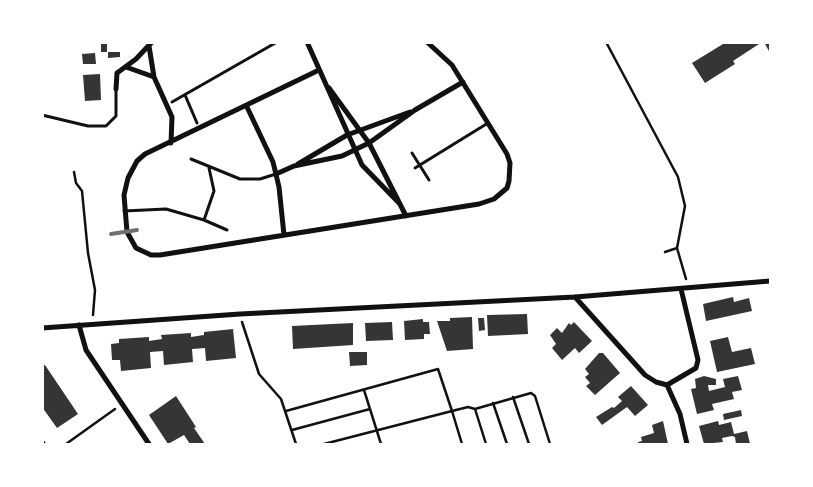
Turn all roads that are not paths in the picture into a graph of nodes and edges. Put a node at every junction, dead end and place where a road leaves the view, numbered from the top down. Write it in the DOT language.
graph roads {
  1 [pos="277,42"];
  2 [pos="306,42"];
  3 [pos="427,42"];
  4 [pos="150,44"];
  5 [pos="126,67"];
  6 [pos="319,70"];
  7 [pos="154,77"];
  8 [pos="463,82"];
  9 [pos="326,84"];
  10 [pos="116,89"];
  11 [pos="185,95"];
  12 [pos="169,104"];
  13 [pos="247,107"];
  14 [pos="415,110"];
  15 [pos="42,115"];
  16 [pos="197,123"];
  17 [pos="488,123"];
  18 [pos="361,129"];
  19 [pos="200,130"];
  20 [pos="347,135"];
  21 [pos="171,143"];
  22 [pos="369,143"];
  23 [pos="355,150"];
  24 [pos="412,153"];
  25 [pos="191,159"];
  26 [pos="420,165"];
  27 [pos="294,166"];
  28 [pos="209,168"];
  29 [pos="415,168"];
  30 [pos="276,174"];
  31 [pos="429,180"];
  32 [pos="399,204"];
  33 [pos="124,211"];
  34 [pos="406,216"];
  35 [pos="204,220"];
  36 [pos="227,230"];
  37 [pos="284,236"];
  38 [pos="770,281"];
  39 [pos="681,289"];
  40 [pos="575,297"];
  41 [pos="79,324"];
  42 [pos="42,328"];
  43 [pos="667,385"];
  44 [pos="149,444"];
  45 [pos="687,444"];
  1 -- 11 [label="lane"];
  2 -- 6 [label="street"];
  3 -- 8 [label="street"];
  4 -- 5 [label="street"];
  4 -- 7 [label="street"];
  5 -- 7 [label="street"];
  5 -- 10 [label="street"];
  6 -- 9 [label="street"];
  6 -- 13 [label="street"];
  7 -- 12 [label="street"];
  8 -- 14 [label="street"];
  8 -- 17 [label="street"];
  9 -- 18 [label="street"];
  9 -- 20 [label="street"];
  10 -- 15 [label="lane"];
  11 -- 12 [label="lane"];
  11 -- 16 [label="lane"];
  12 -- 21 [label="street"];
  13 -- 19 [label="street"];
  13 -- 30 [label="street"];
  14 -- 18 [label="street"];
  14 -- 22 [label="street"];
  16 -- 19 [label="street"];
  17 -- 26 [label="lane"];
  17 -- 34 [label="street"];
  18 -- 20 [label="street"];
  18 -- 22 [label="street"];
  19 -- 21 [label="street"];
  20 -- 23 [label="street"];
  20 -- 27 [label="street"];
  21 -- 33 [label="street"];
  22 -- 23 [label="street"];
  22 -- 32 [label="street"];
  23 -- 27 [label="street"];
  23 -- 32 [label="street"];
  24 -- 26 [label="lane"];
  25 -- 28 [label="lane"];
  26 -- 29 [label="lane"];
  26 -- 31 [label="lane"];
  27 -- 30 [label="street"];
  28 -- 30 [label="lane"];
  28 -- 35 [label="lane"];
  30 -- 37 [label="street"];
  32 -- 34 [label="street"];
  33 -- 35 [label="lane"];
  33 -- 37 [label="street"];
  34 -- 37 [label="street"];
  35 -- 36 [label="lane"];
  38 -- 39 [label="street"];
  39 -- 40 [label="street"];
  39 -- 43 [label="street"];
  40 -- 41 [label="street"];
  40 -- 43 [label="street"];
  41 -- 42 [label="street"];
  41 -- 44 [label="street"];
  43 -- 45 [label="street"];
}
